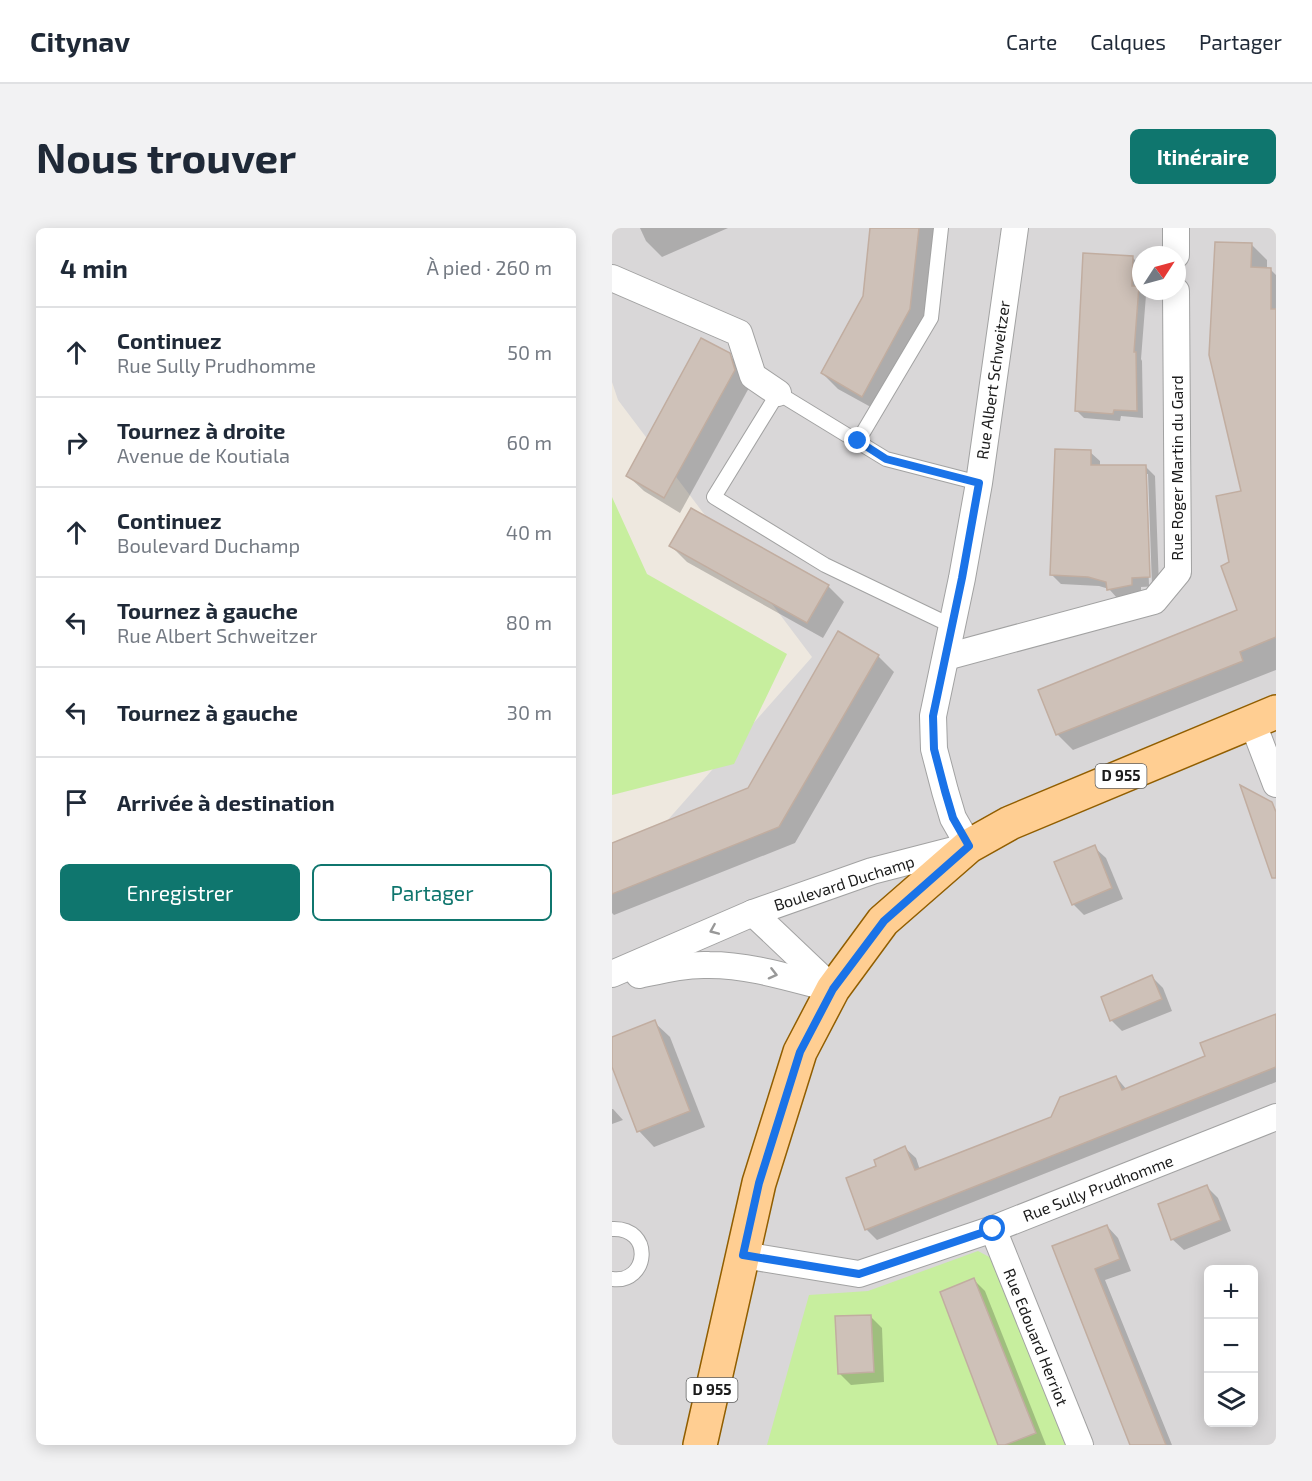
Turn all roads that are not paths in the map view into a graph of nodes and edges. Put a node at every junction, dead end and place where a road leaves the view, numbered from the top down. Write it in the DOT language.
graph roads {
  1 [pos="941,228"];
  2 [pos="1015,228"];
  3 [pos="1176,228"];
  4 [pos="1176,246"];
  5 [pos="612,278"];
  6 [pos="1176,300"];
  7 [pos="778,393"];
  8 [pos="858,441"];
  9 [pos="979,483"];
  10 [pos="952,626"];
  11 [pos="946,657"];
  12 [pos="1264,717"];
  13 [pos="1276,784"];
  14 [pos="969,846"];
  15 [pos="753,913"];
  16 [pos="612,974"];
  17 [pos="612,980"];
  18 [pos="833,989"];
  19 [pos="1276,1118"];
  20 [pos="612,1229"];
  21 [pos="993,1229"];
  22 [pos="743,1255"];
  23 [pos="612,1279"];
  24 [pos="700,1445"];
  25 [pos="1080,1445"];
  1 -- 8 [label="lane"];
  2 -- 9 [label="street, Rue Albert Schweitzer"];
  3 -- 4 [label="street"];
  5 -- 7 [label="street"];
  6 -- 11 [label="street, Rue Roger Martin du Gard"];
  7 -- 8 [label="lane"];
  7 -- 10 [label="lane"];
  8 -- 9 [label="lane"];
  9 -- 10 [label="street, Rue Albert Schweitzer"];
  10 -- 11 [label="street, Rue Albert Schweitzer"];
  11 -- 14 [label="street, Rue Albert Schweitzer"];
  12 -- 13 [label="street"];
  12 -- 14 [label="main road, Boulevard Duchamp / D 955"];
  14 -- 15 [label="street, Boulevard Duchamp"];
  14 -- 18 [label="main road, Boulevard Duchamp / D 955"];
  15 -- 16 [label="street, Boulevard Duchamp, one-way"];
  15 -- 18 [label="street, Boulevard Duchamp"];
  17 -- 18 [label="street, one-way"];
  18 -- 22 [label="main road, D 955"];
  19 -- 21 [label="street, Rue Sully Prudhomme"];
  20 -- 23 [label="lane"];
  21 -- 22 [label="street, Rue Sully Prudhomme"];
  21 -- 25 [label="street, Rue Edouard Herriot"];
  22 -- 24 [label="main road, D 955"];
}
